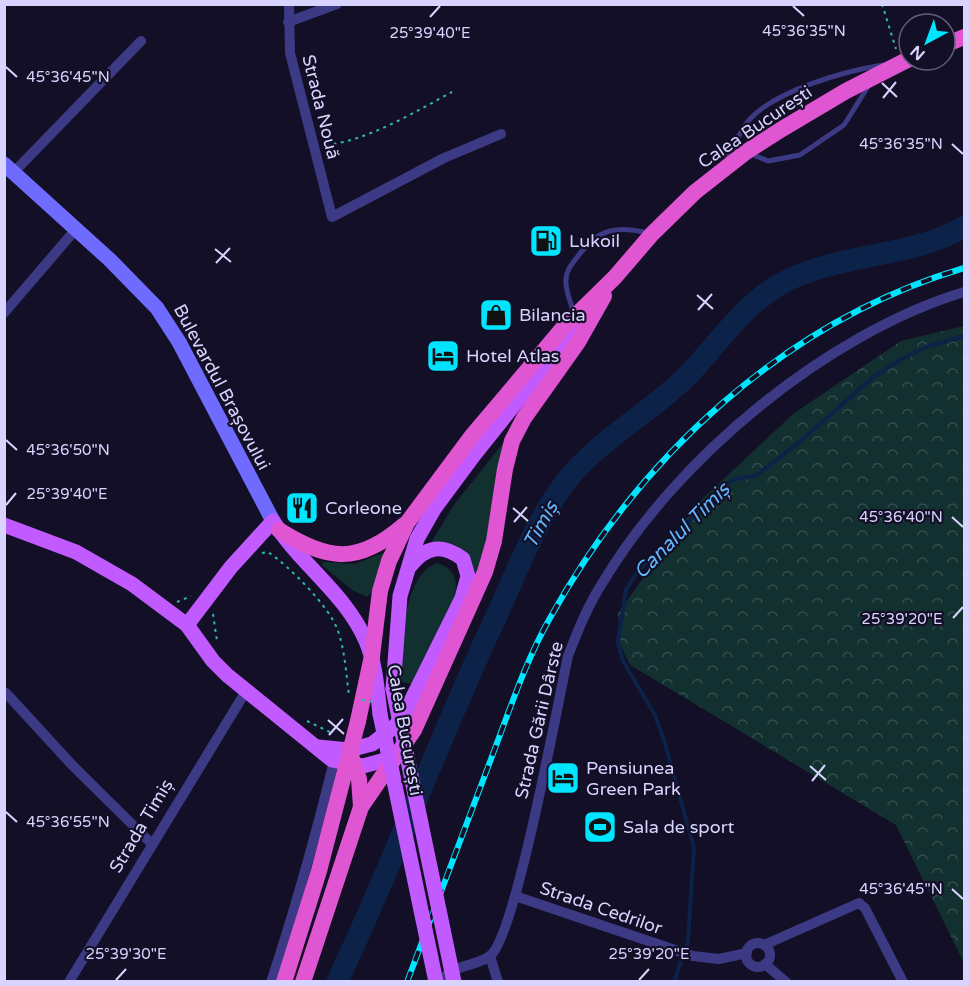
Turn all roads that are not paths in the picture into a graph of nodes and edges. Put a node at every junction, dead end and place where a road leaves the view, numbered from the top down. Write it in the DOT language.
graph roads {
  1 [pos="289,4"];
  2 [pos="337,4"];
  3 [pos="288,22"];
  4 [pos="141,42"];
  5 [pos="897,63"];
  6 [pos="897,66"];
  7 [pos="874,77"];
  8 [pos="501,134"];
  9 [pos="746,152"];
  10 [pos="9,168"];
  11 [pos="720,172"];
  12 [pos="76,229"];
  13 [pos="652,234"];
  14 [pos="615,277"];
  15 [pos="964,292"];
  16 [pos="4,314"];
  17 [pos="575,317"];
  18 [pos="407,523"];
  19 [pos="4,525"];
  20 [pos="276,526"];
  21 [pos="407,570"];
  22 [pos="187,625"];
  23 [pos="372,656"];
  24 [pos="246,691"];
  25 [pos="6,693"];
  26 [pos="349,750"];
  27 [pos="322,752"];
  28 [pos="396,757"];
  29 [pos="355,766"];
  30 [pos="361,807"];
  31 [pos="153,844"];
  32 [pos="515,896"];
  33 [pos="764,945"];
  34 [pos="747,953"];
  35 [pos="490,956"];
  36 [pos="765,964"];
  37 [pos="69,981"];
  38 [pos="271,981"];
  39 [pos="284,981"];
  40 [pos="303,981"];
  41 [pos="438,981"];
  42 [pos="454,981"];
  43 [pos="498,981"];
  44 [pos="786,981"];
  45 [pos="903,981"];
  1 -- 3 [label="street, Strada Nouă"];
  2 -- 3 [label="street"];
  3 -- 8 [label="street, Strada Nouă"];
  4 -- 10 [label="street"];
  5 -- 11 [label="lane"];
  6 -- 7 [label="highway, Calea București"];
  7 -- 9 [label="highway, Calea București"];
  7 -- 9 [label="lane"];
  9 -- 11 [label="highway, Calea București"];
  10 -- 12 [label="main road, Bulevardul Brașovului"];
  11 -- 13 [label="highway, Calea București"];
  12 -- 16 [label="street"];
  12 -- 20 [label="main road, Bulevardul Brașovului"];
  13 -- 14 [label="highway, Calea București"];
  13 -- 17 [label="lane"];
  14 -- 17 [label="highway, Calea București"];
  14 -- 21 [label="main road, Calea București"];
  14 -- 28 [label="highway"];
  15 -- 32 [label="street, Strada Gării Dârste"];
  17 -- 18 [label="highway, Calea București"];
  18 -- 20 [label="highway"];
  18 -- 23 [label="highway, Calea București"];
  19 -- 22 [label="main road"];
  20 -- 22 [label="main road"];
  20 -- 23 [label="main road, Bulevardul Brașovului"];
  21 -- 26 [label="main road"];
  21 -- 42 [label="main road, Calea București, bridge"];
  22 -- 24 [label="main road"];
  23 -- 39 [label="highway, bridge"];
  23 -- 41 [label="main road, Calea București, bridge"];
  24 -- 27 [label="main road"];
  24 -- 31 [label="street, Strada Timiș"];
  25 -- 31 [label="street"];
  26 -- 27 [label="main road"];
  26 -- 29 [label="highway"];
  27 -- 29 [label="main road"];
  27 -- 38 [label="street"];
  28 -- 29 [label="main road"];
  28 -- 30 [label="highway"];
  29 -- 30 [label="highway"];
  30 -- 40 [label="highway"];
  31 -- 37 [label="street, Strada Timiș"];
  32 -- 34 [label="street, Strada Cedrilor"];
  32 -- 35 [label="street, Strada Gării Dârste"];
  33 -- 34 [label="street"];
  33 -- 36 [label="street"];
  33 -- 45 [label="street"];
  34 -- 36 [label="street"];
  35 -- 41 [label="street"];
  35 -- 43 [label="street"];
  36 -- 44 [label="street"];
}
